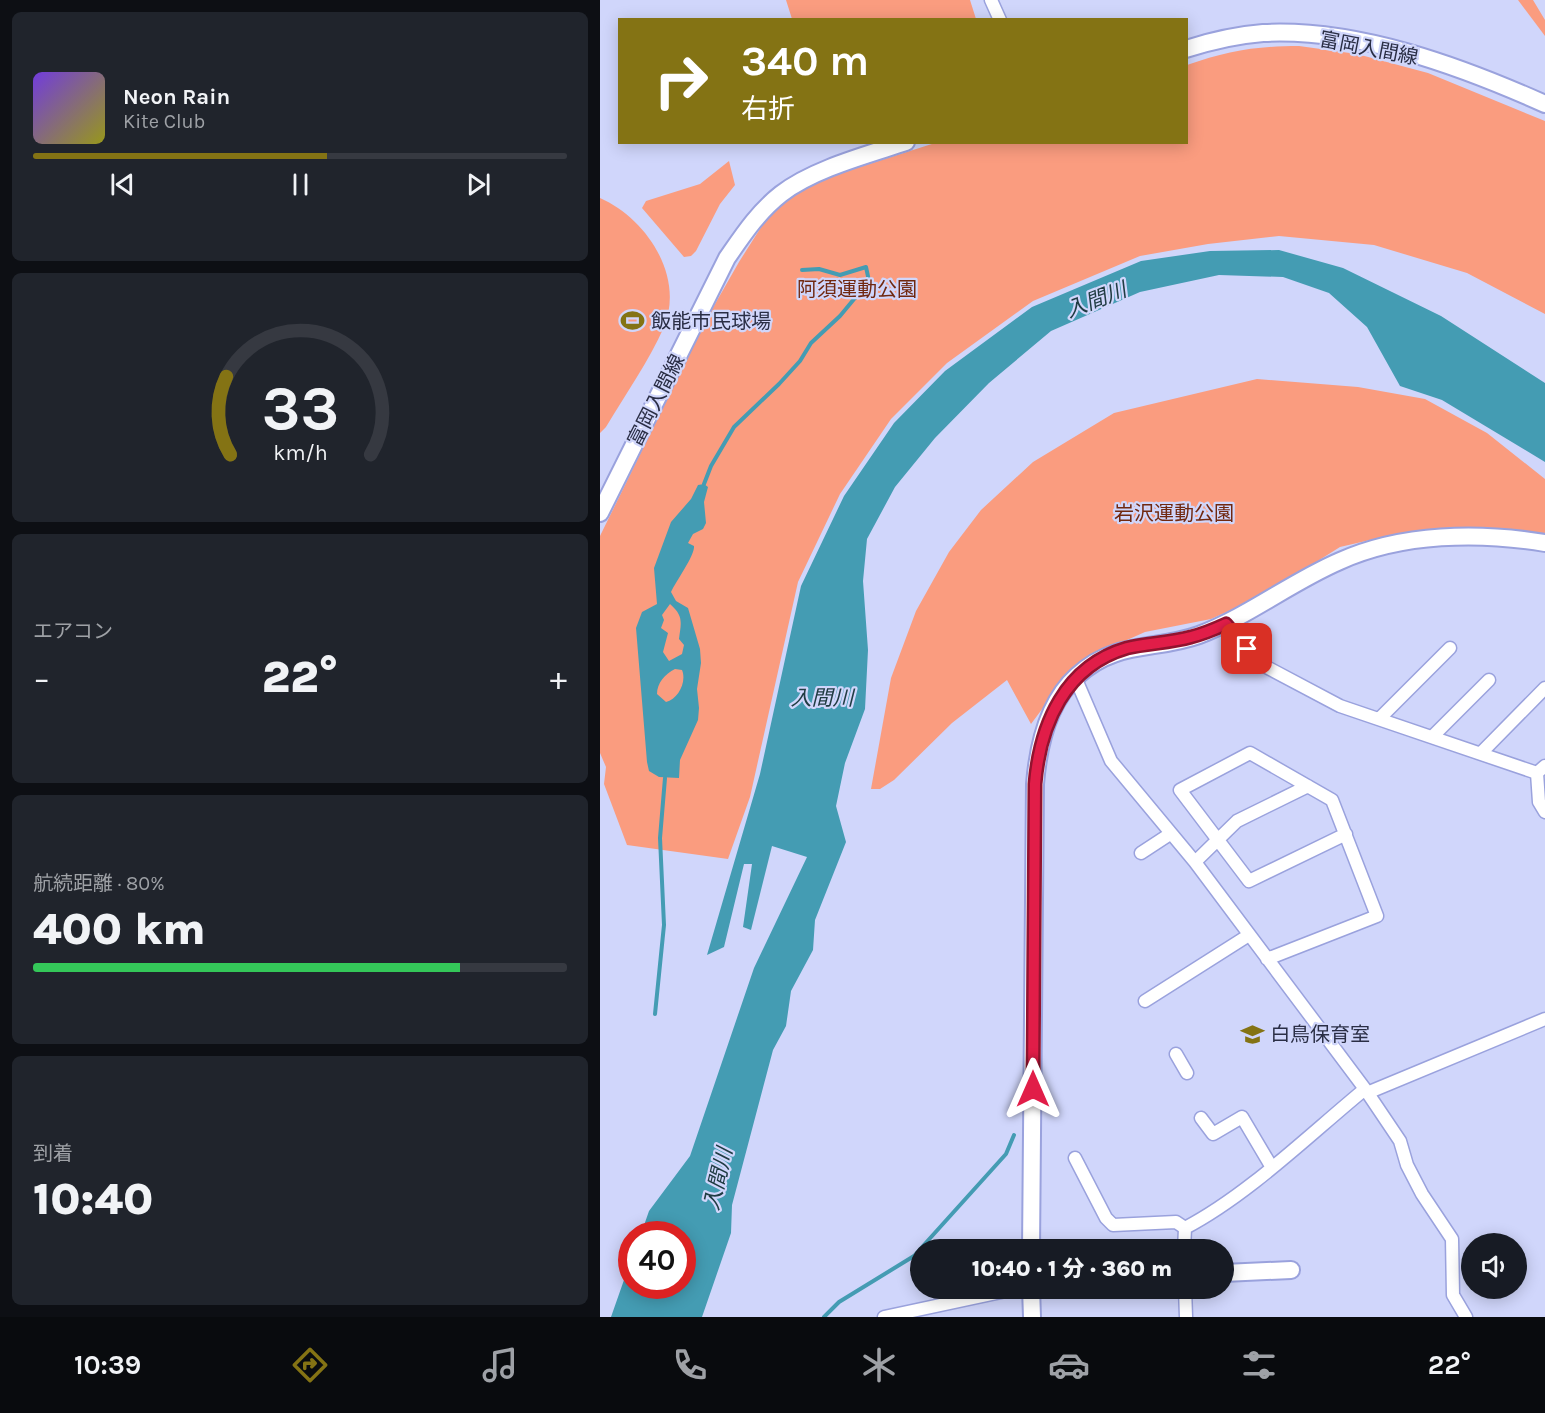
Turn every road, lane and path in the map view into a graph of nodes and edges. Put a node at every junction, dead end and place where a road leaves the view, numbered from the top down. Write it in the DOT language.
graph roads {
  1 [pos="991,0"];
  2 [pos="999,18"];
  3 [pos="1188,48"];
  4 [pos="1545,104"];
  5 [pos="901,144"];
  6 [pos="600,513"];
  7 [pos="1545,543"];
  8 [pos="1226,624"];
  9 [pos="1450,648"];
  10 [pos="1075,677"];
  11 [pos="1489,680"];
  12 [pos="1545,688"];
  13 [pos="1379,719"];
  14 [pos="1432,737"];
  15 [pos="1481,753"];
  16 [pos="1541,769"];
  17 [pos="1308,786"];
  18 [pos="1545,812"];
  19 [pos="1170,834"];
  20 [pos="1346,834"];
  21 [pos="1218,840"];
  22 [pos="1141,853"];
  23 [pos="1195,862"];
  24 [pos="1249,934"];
  25 [pos="1267,958"];
  26 [pos="1145,1001"];
  27 [pos="1545,1019"];
  28 [pos="1176,1054"];
  29 [pos="1187,1073"];
  30 [pos="1366,1091"];
  31 [pos="1201,1118"];
  32 [pos="1075,1158"];
  33 [pos="1271,1166"];
  34 [pos="1185,1228"];
  35 [pos="1032,1239"];
  36 [pos="1184,1239"];
  37 [pos="1291,1270"];
  38 [pos="1234,1273"];
  39 [pos="968,1299"];
  40 [pos="1031,1299"];
  41 [pos="1185,1299"];
  42 [pos="884,1317"];
  43 [pos="1032,1317"];
  44 [pos="1186,1317"];
  45 [pos="1466,1317"];
  1 -- 2 [label="street"];
  3 -- 4 [label="street, 富岡入間線"];
  5 -- 6 [label="street, 富岡入間線"];
  7 -- 8 [label="street"];
  8 -- 10 [label="street"];
  8 -- 13 [label="street"];
  9 -- 13 [label="street"];
  10 -- 19 [label="street"];
  10 -- 35 [label="street"];
  11 -- 14 [label="street"];
  12 -- 15 [label="street"];
  13 -- 14 [label="street"];
  14 -- 15 [label="street"];
  15 -- 16 [label="street"];
  16 -- 18 [label="street"];
  17 -- 20 [label="street"];
  17 -- 21 [label="street"];
  17 -- 21 [label="street"];
  19 -- 22 [label="street"];
  19 -- 23 [label="street"];
  20 -- 21 [label="street"];
  20 -- 25 [label="street"];
  21 -- 23 [label="street"];
  23 -- 24 [label="street"];
  24 -- 25 [label="street"];
  24 -- 26 [label="street"];
  25 -- 30 [label="street"];
  27 -- 30 [label="street"];
  28 -- 29 [label="street"];
  30 -- 33 [label="street"];
  30 -- 45 [label="street"];
  31 -- 33 [label="street"];
  32 -- 34 [label="street"];
  33 -- 34 [label="street"];
  34 -- 36 [label="street"];
  37 -- 38 [label="street"];
  39 -- 42 [label="street"];
  40 -- 43 [label="street"];
  41 -- 44 [label="street"];
}
